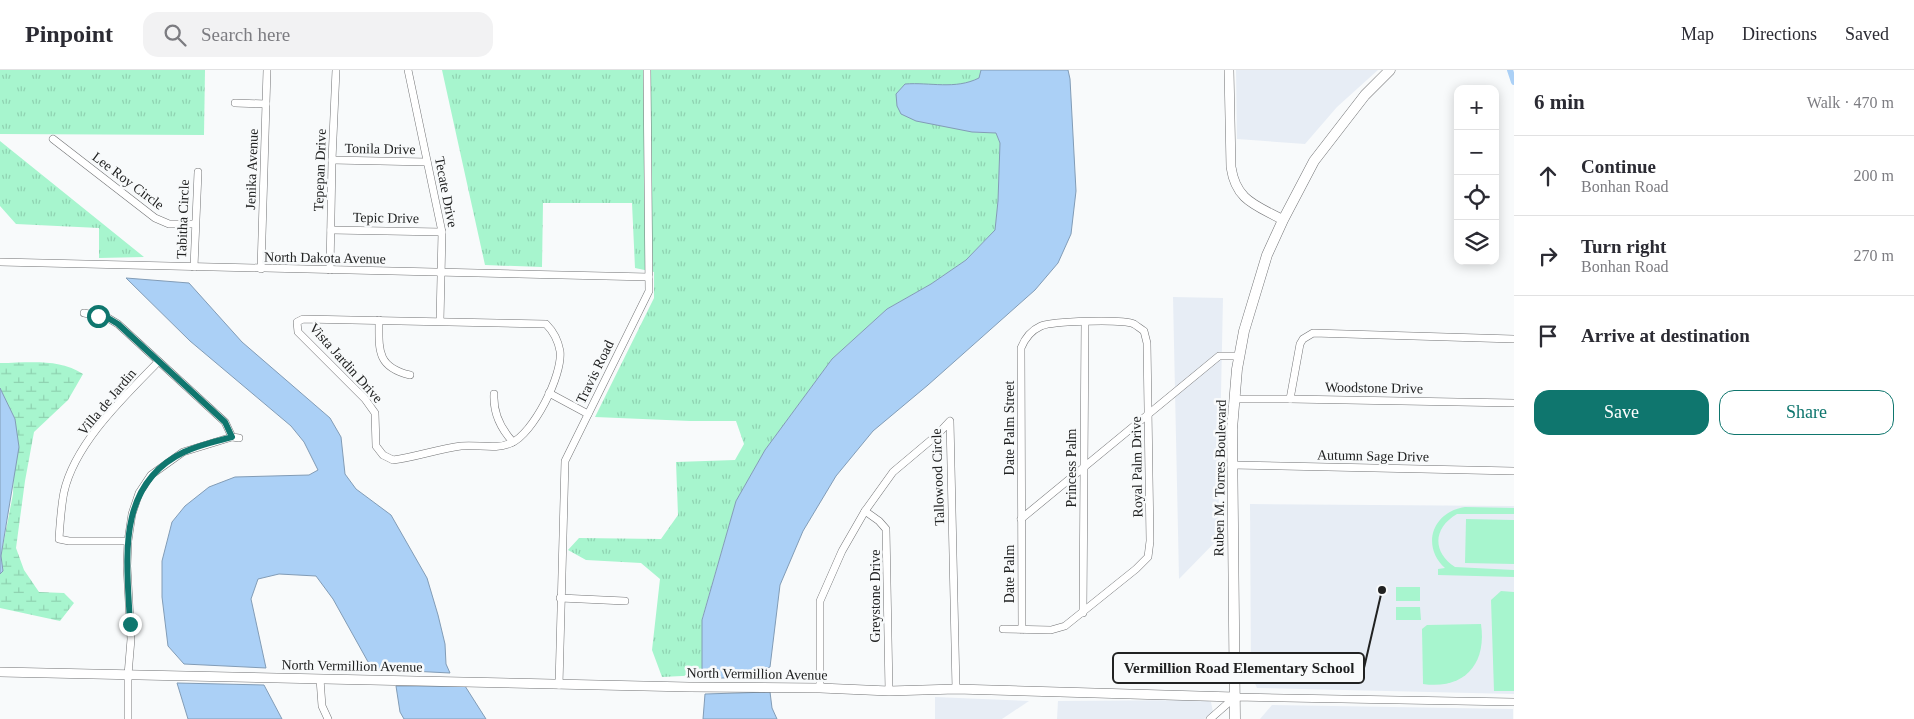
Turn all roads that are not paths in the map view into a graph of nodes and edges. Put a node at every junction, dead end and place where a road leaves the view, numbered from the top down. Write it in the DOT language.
graph roads {
  1 [pos="267,70"];
  2 [pos="336,70"];
  3 [pos="408,70"];
  4 [pos="647,70"];
  5 [pos="1229,70"];
  6 [pos="1390,70"];
  7 [pos="235,103"];
  8 [pos="266,104"];
  9 [pos="53,139"];
  10 [pos="332,160"];
  11 [pos="427,162"];
  12 [pos="198,172"];
  13 [pos="1283,220"];
  14 [pos="195,224"];
  15 [pos="331,230"];
  16 [pos="442,232"];
  17 [pos="0,262"];
  18 [pos="194,267"];
  19 [pos="261,268"];
  20 [pos="330,270"];
  21 [pos="442,273"];
  22 [pos="649,277"];
  23 [pos="84,314"];
  24 [pos="379,320"];
  25 [pos="440,321"];
  26 [pos="1084,322"];
  27 [pos="1025,338"];
  28 [pos="1514,339"];
  29 [pos="1239,356"];
  30 [pos="158,362"];
  31 [pos="410,375"];
  32 [pos="549,393"];
  33 [pos="494,394"];
  34 [pos="1290,398"];
  35 [pos="1234,399"];
  36 [pos="1514,403"];
  37 [pos="588,414"];
  38 [pos="1148,414"];
  39 [pos="513,442"];
  40 [pos="1232,465"];
  41 [pos="1084,468"];
  42 [pos="1514,471"];
  43 [pos="865,511"];
  44 [pos="1021,519"];
  45 [pos="128,541"];
  46 [pos="560,598"];
  47 [pos="625,601"];
  48 [pos="1084,613"];
  49 [pos="1003,629"];
  50 [pos="1022,630"];
  51 [pos="0,672"];
  52 [pos="128,675"];
  53 [pos="320,679"];
  54 [pos="559,685"];
  55 [pos="820,688"];
  56 [pos="956,690"];
  57 [pos="889,691"];
  58 [pos="1235,697"];
  59 [pos="1514,702"];
  60 [pos="128,719"];
  61 [pos="328,719"];
  62 [pos="1210,719"];
  63 [pos="1235,719"];
  1 -- 8 [label="street, Jenika Avenue"];
  2 -- 10 [label="street, Tepepan Drive"];
  3 -- 11 [label="street, Tecate Drive"];
  4 -- 22 [label="street, Travis Road"];
  5 -- 13 [label="street"];
  6 -- 13 [label="main road, Ruben M. Torres Boulevard"];
  7 -- 8 [label="street"];
  8 -- 19 [label="street, Jenika Avenue"];
  9 -- 14 [label="street, Lee Roy Circle"];
  10 -- 11 [label="street, Tonila Drive"];
  10 -- 15 [label="street, Tepepan Drive"];
  11 -- 16 [label="street, Tecate Drive"];
  12 -- 14 [label="street, Tabitha Circle"];
  13 -- 29 [label="main road, Ruben M. Torres Boulevard"];
  14 -- 18 [label="street, Tabitha Circle"];
  15 -- 16 [label="street, Tepic Drive"];
  15 -- 20 [label="street, Tepepan Drive"];
  16 -- 21 [label="street, Tecate Drive"];
  17 -- 18 [label="street, North Dakota Avenue"];
  18 -- 19 [label="street, North Dakota Avenue"];
  19 -- 20 [label="street, North Dakota Avenue"];
  20 -- 21 [label="street, North Dakota Avenue"];
  21 -- 22 [label="street, North Dakota Avenue"];
  21 -- 25 [label="street, Tecate Drive"];
  22 -- 37 [label="street, Travis Road"];
  23 -- 30 [label="street"];
  24 -- 25 [label="street, Vista Jardin Drive"];
  24 -- 31 [label="street"];
  24 -- 39 [label="street, Vista Jardin Drive"];
  25 -- 32 [label="street, Vista Jardin Drive"];
  26 -- 27 [label="street, Royal Palm Drive"];
  26 -- 38 [label="street, Royal Palm Drive"];
  26 -- 41 [label="street, Princess Palm"];
  27 -- 44 [label="street, Date Palm Street"];
  28 -- 34 [label="street"];
  29 -- 35 [label="main road, Ruben M. Torres Boulevard"];
  29 -- 38 [label="street"];
  30 -- 45 [label="street"];
  30 -- 45 [label="street, Villa de Jardin"];
  32 -- 37 [label="street"];
  32 -- 39 [label="street, Vista Jardin Drive"];
  33 -- 39 [label="street"];
  34 -- 35 [label="street, Woodstone Drive"];
  34 -- 36 [label="street, Woodstone Drive"];
  35 -- 40 [label="main road, Ruben M. Torres Boulevard"];
  37 -- 46 [label="street, Travis Road"];
  38 -- 41 [label="street"];
  38 -- 48 [label="street, Royal Palm Drive"];
  40 -- 42 [label="street, Autumn Sage Drive"];
  40 -- 58 [label="main road, Ruben M. Torres Boulevard"];
  41 -- 44 [label="street"];
  41 -- 48 [label="street, Princess Palm"];
  43 -- 55 [label="street, Tallowood Circle"];
  43 -- 56 [label="street, Tallowood Circle"];
  43 -- 57 [label="street, Greystone Drive"];
  44 -- 50 [label="street, Date Palm"];
  45 -- 52 [label="street"];
  46 -- 47 [label="street"];
  46 -- 54 [label="street, Travis Road"];
  48 -- 50 [label="street, Royal Palm Drive"];
  49 -- 50 [label="street, Royal Palm Drive"];
  51 -- 52 [label="street, North Vermillion Avenue"];
  52 -- 53 [label="street, North Vermillion Avenue"];
  52 -- 60 [label="street"];
  53 -- 54 [label="street, North Vermillion Avenue"];
  53 -- 61 [label="street"];
  54 -- 55 [label="street, North Vermillion Avenue"];
  55 -- 57 [label="street, North Vermillion Avenue"];
  56 -- 57 [label="street, North Vermillion Avenue"];
  56 -- 58 [label="street, North Vermillion Avenue"];
  58 -- 59 [label="street, North Vermillion Avenue"];
  58 -- 62 [label="street"];
  58 -- 63 [label="main road, Ruben M. Torres Boulevard"];
}
